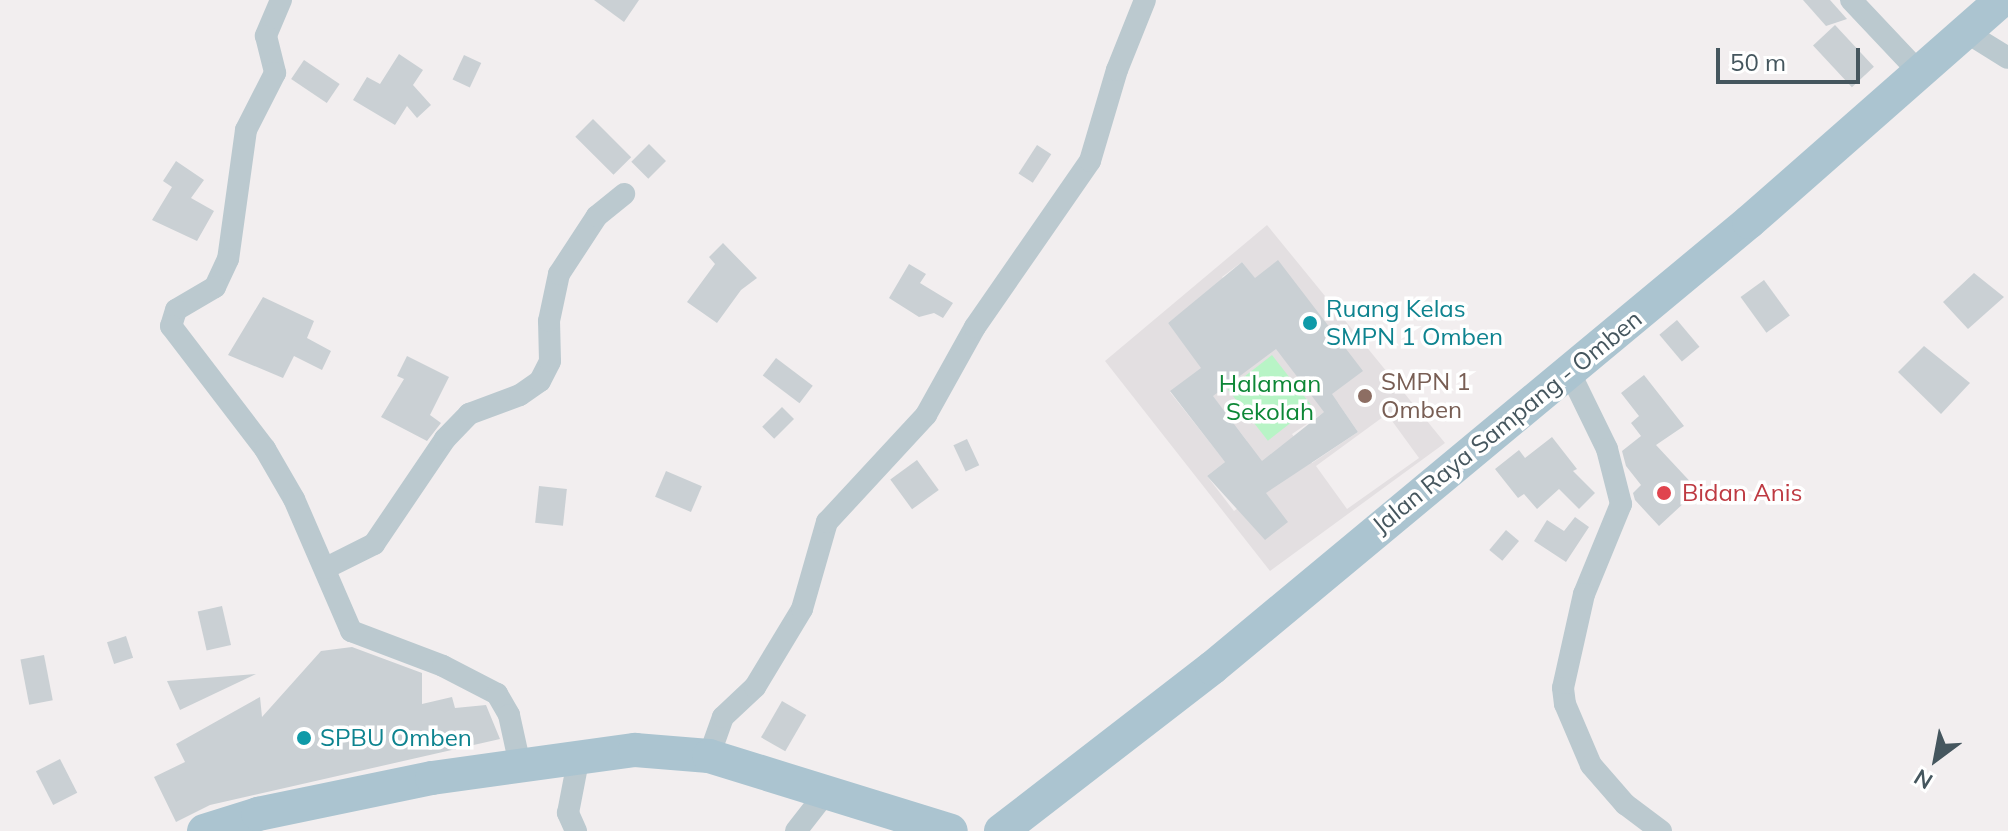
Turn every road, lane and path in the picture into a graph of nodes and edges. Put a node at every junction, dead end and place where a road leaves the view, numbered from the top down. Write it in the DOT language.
graph roads {
  1 [pos="281,0"];
  2 [pos="1145,0"];
  3 [pos="1851,0"];
  4 [pos="2002,0"];
  5 [pos="1966,32"];
  6 [pos="2008,58"];
  7 [pos="1918,71"];
  8 [pos="624,194"];
  9 [pos="1569,371"];
  10 [pos="326,568"];
  11 [pos="579,756"];
  12 [pos="709,756"];
  13 [pos="520,765"];
  14 [pos="824,795"];
  15 [pos="204,831"];
  16 [pos="576,831"];
  17 [pos="796,831"];
  18 [pos="951,831"];
  19 [pos="1001,831"];
  20 [pos="1661,831"];
  1 -- 10 [label="street"];
  2 -- 12 [label="street"];
  3 -- 7 [label="street"];
  4 -- 5 [label="main road, Jalan Raya Sampang - Omben"];
  5 -- 6 [label="street"];
  5 -- 7 [label="main road, Jalan Raya Sampang - Omben"];
  7 -- 9 [label="main road, Jalan Raya Sampang - Omben"];
  8 -- 10 [label="street"];
  9 -- 19 [label="main road, Jalan Raya Sampang - Omben"];
  9 -- 20 [label="street"];
  10 -- 13 [label="street"];
  11 -- 12 [label="main road"];
  11 -- 13 [label="main road"];
  11 -- 16 [label="street"];
  12 -- 14 [label="main road"];
  13 -- 15 [label="main road"];
  14 -- 17 [label="street"];
  14 -- 18 [label="main road"];
}
